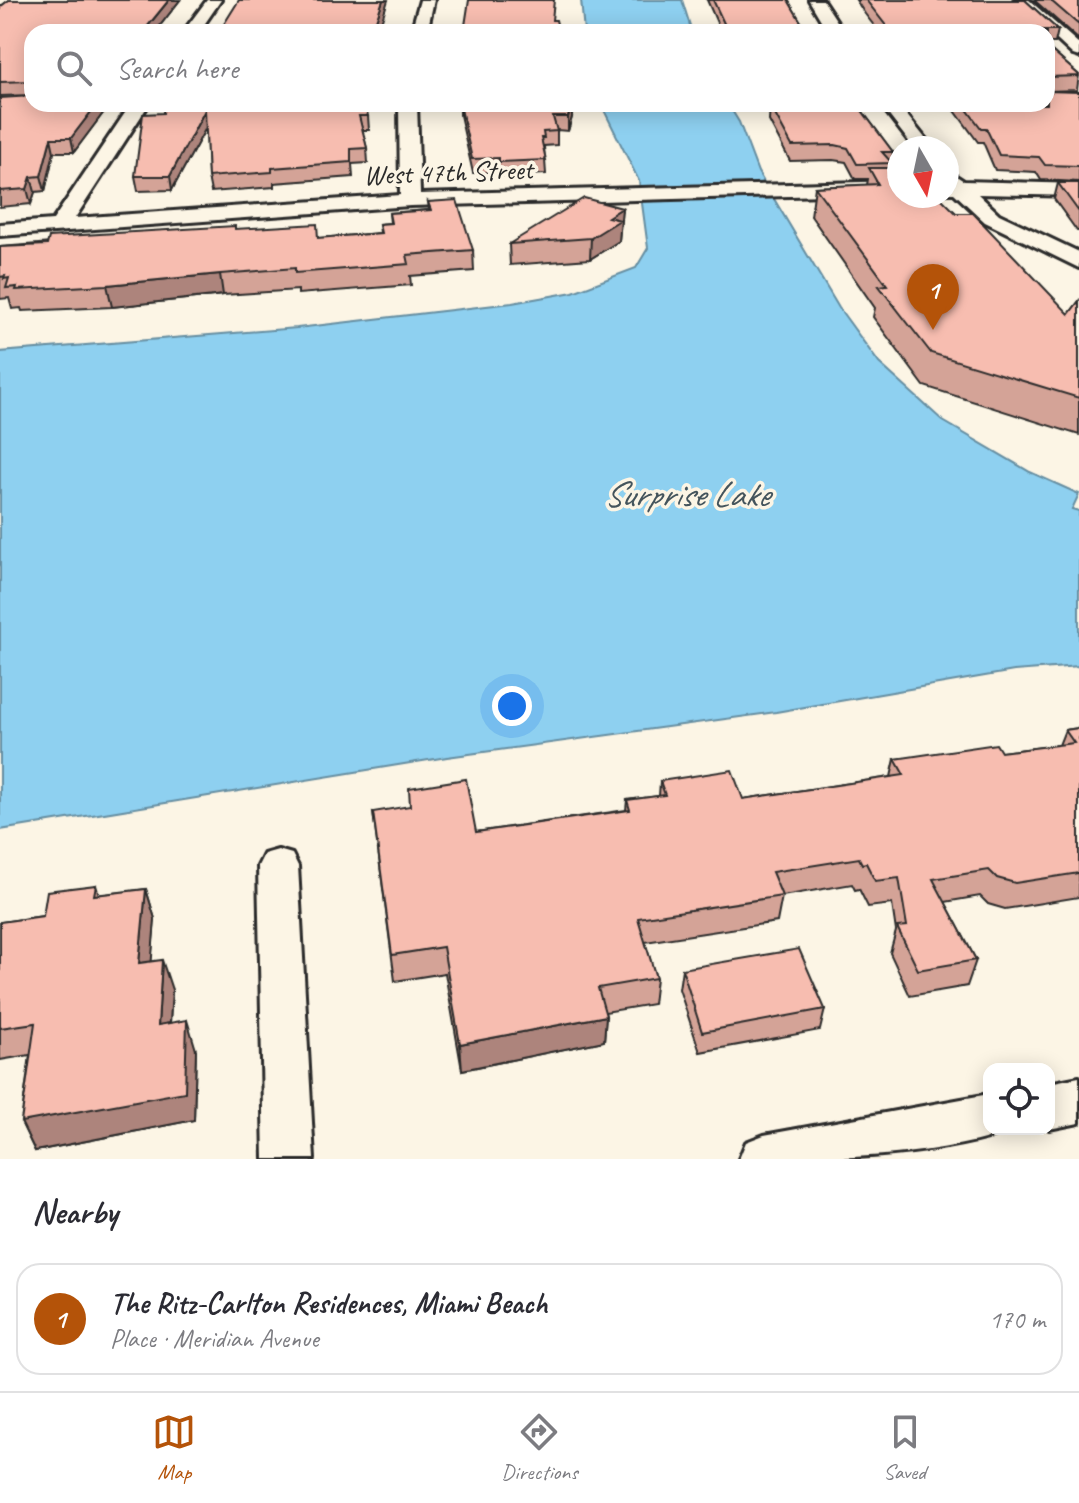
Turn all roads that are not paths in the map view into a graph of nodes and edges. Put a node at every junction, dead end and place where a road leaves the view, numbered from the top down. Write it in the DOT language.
graph roads {
  1 [pos="214,0"];
  2 [pos="427,0"];
  3 [pos="816,0"];
  4 [pos="1021,0"];
  5 [pos="197,24"];
  6 [pos="421,24"];
  7 [pos="831,24"];
  8 [pos="1048,24"];
  9 [pos="1055,30"];
  10 [pos="1079,52"];
  11 [pos="135,112"];
  12 [pos="408,112"];
  13 [pos="895,112"];
  14 [pos="914,136"];
  15 [pos="959,184"];
  16 [pos="887,187"];
  17 [pos="1022,188"];
  18 [pos="1079,190"];
  19 [pos="959,191"];
  20 [pos="410,200"];
  21 [pos="59,226"];
  22 [pos="0,230"];
  23 [pos="1012,230"];
  24 [pos="1079,261"];
  25 [pos="278,866"];
  26 [pos="1079,1100"];
  27 [pos="1055,1105"];
  28 [pos="983,1118"];
  29 [pos="289,1159"];
  30 [pos="764,1159"];
  1 -- 5 [label="street"];
  2 -- 6 [label="street"];
  3 -- 7 [label="street"];
  4 -- 8 [label="street"];
  9 -- 10 [label="street"];
  11 -- 21 [label="street"];
  12 -- 20 [label="street"];
  13 -- 14 [label="street"];
  15 -- 17 [label="street"];
  16 -- 20 [label="street, West 47th Street"];
  17 -- 18 [label="street"];
  17 -- 23 [label="street"];
  19 -- 23 [label="street"];
  20 -- 21 [label="street, West 47th Street"];
  21 -- 22 [label="street, West 47th Street"];
  23 -- 24 [label="street"];
  25 -- 29 [label="street"];
  26 -- 27 [label="street"];
  28 -- 30 [label="street"];
}
